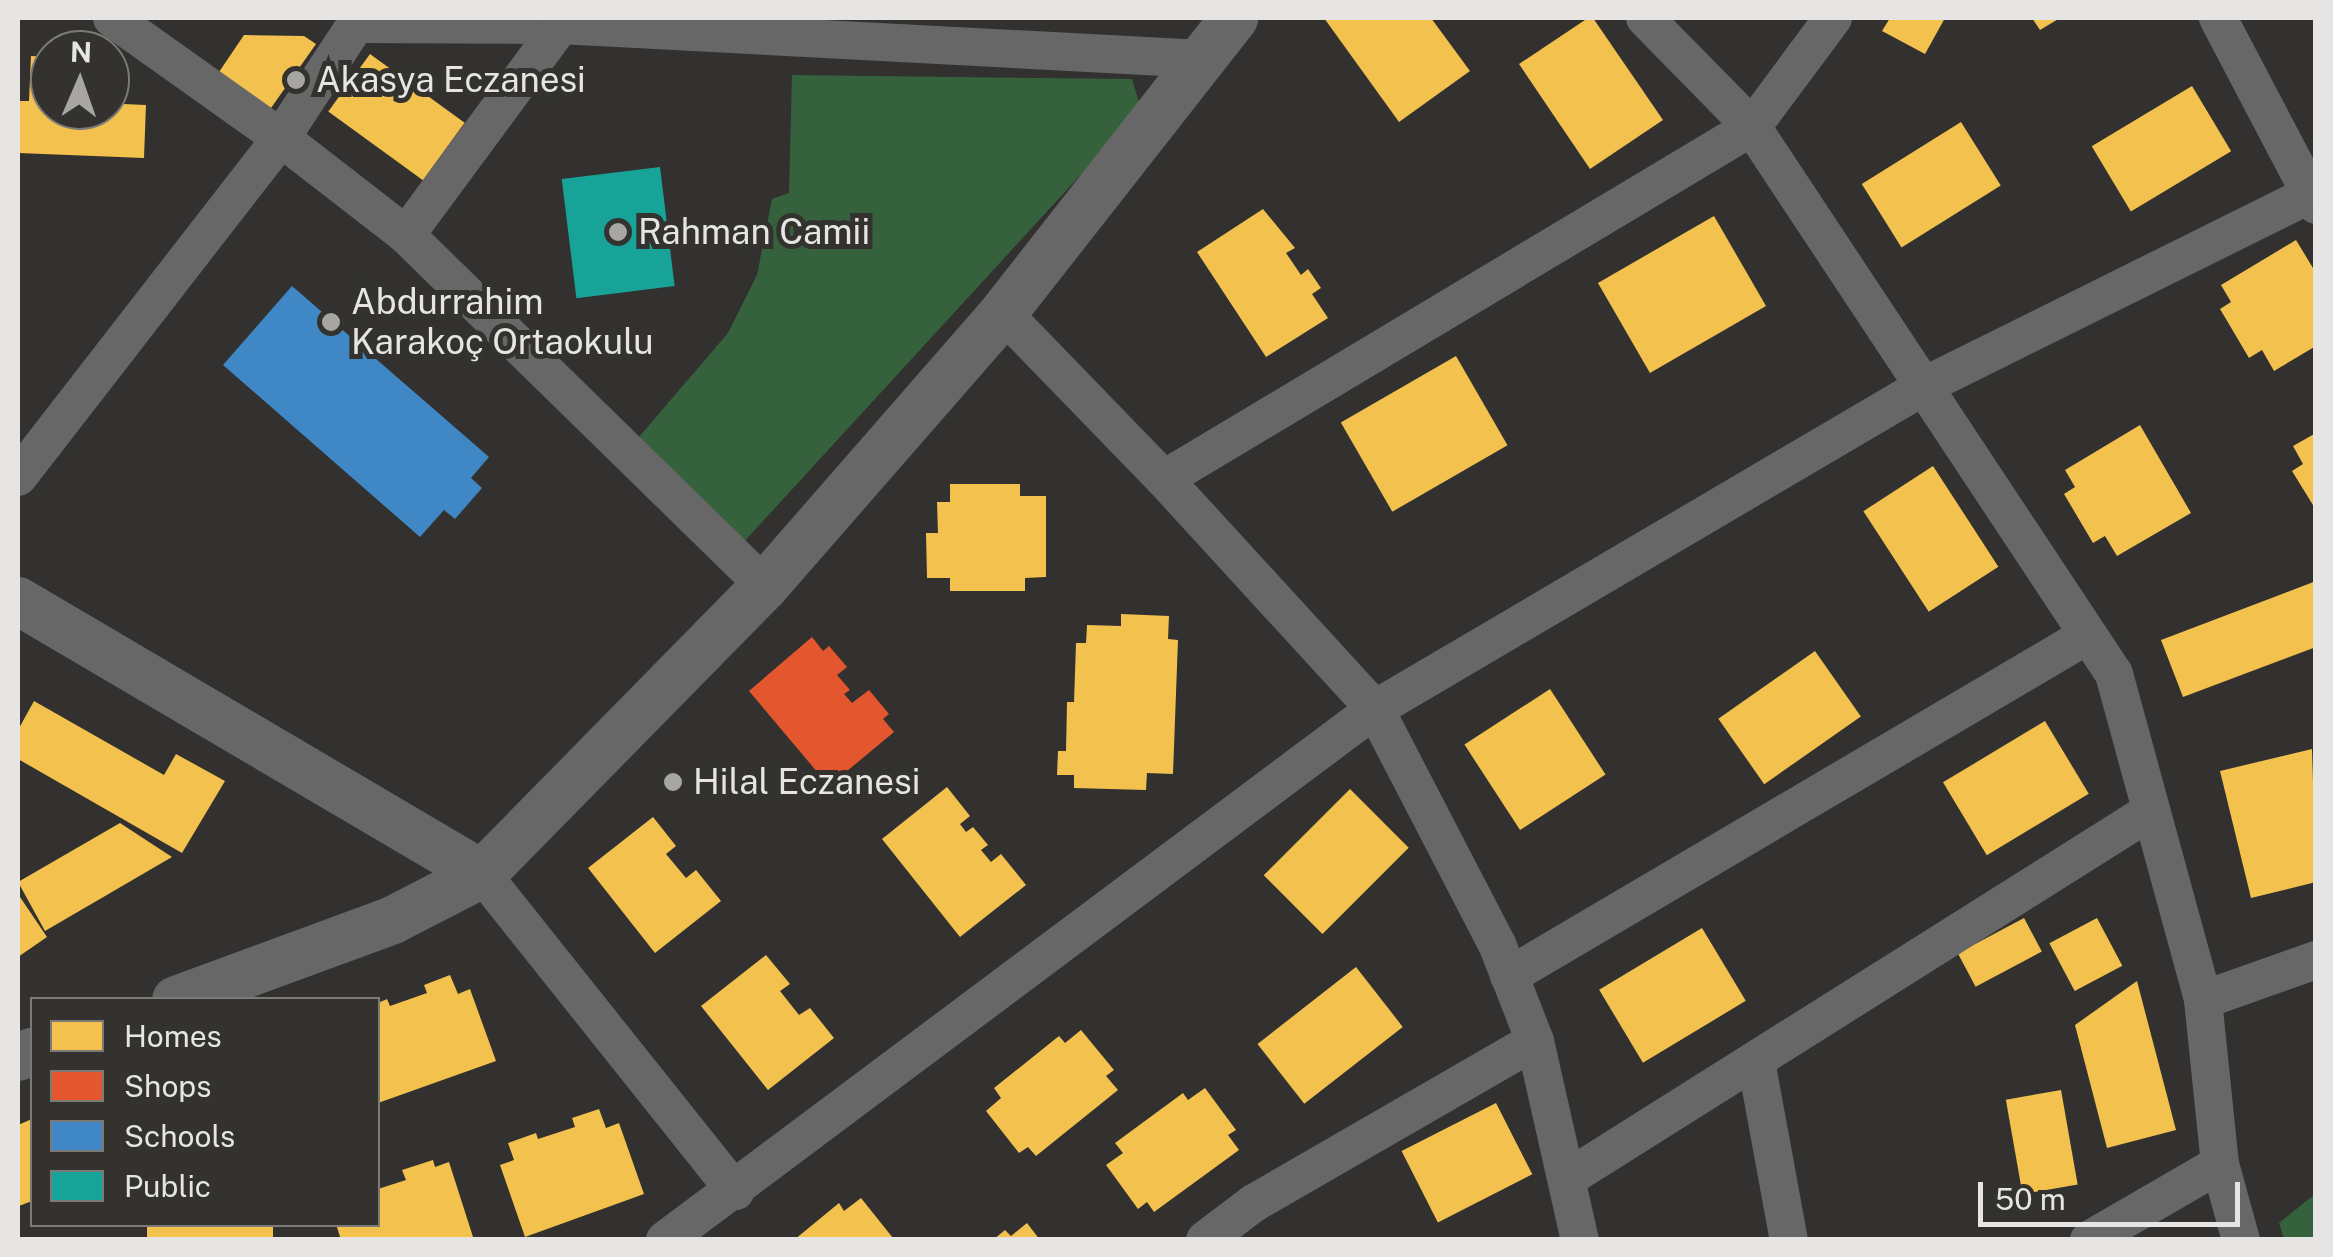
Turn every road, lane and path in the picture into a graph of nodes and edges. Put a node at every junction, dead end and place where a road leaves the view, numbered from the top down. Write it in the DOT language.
graph roads {
  1 [pos="112,18"];
  2 [pos="1234,18"];
  3 [pos="1645,18"];
  4 [pos="1833,18"];
  5 [pos="2218,18"];
  6 [pos="563,21"];
  7 [pos="1679,32"];
  8 [pos="1202,59"];
  9 [pos="1752,127"];
  10 [pos="281,138"];
  11 [pos="2312,200"];
  12 [pos="406,235"];
  13 [pos="1003,313"];
  14 [pos="1926,385"];
  15 [pos="18,477"];
  16 [pos="1164,479"];
  17 [pos="766,586"];
  18 [pos="18,600"];
  19 [pos="2088,635"];
  20 [pos="1375,710"];
  21 [pos="2151,811"];
  22 [pos="482,874"];
  23 [pos="2316,960"];
  24 [pos="1510,976"];
  25 [pos="184,997"];
  26 [pos="2202,1000"];
  27 [pos="1535,1040"];
  28 [pos="1756,1060"];
  29 [pos="2220,1164"];
  30 [pos="1568,1178"];
  31 [pos="735,1191"];
  32 [pos="666,1240"];
  33 [pos="1205,1240"];
  34 [pos="1580,1240"];
  35 [pos="1789,1240"];
  36 [pos="2089,1240"];
  37 [pos="2240,1240"];
  1 -- 10 [label="street"];
  2 -- 8 [label="street"];
  3 -- 7 [label="street"];
  4 -- 9 [label="street"];
  5 -- 11 [label="street"];
  6 -- 8 [label="street"];
  6 -- 10 [label="street"];
  6 -- 12 [label="street"];
  7 -- 9 [label="street"];
  8 -- 13 [label="street"];
  9 -- 14 [label="street"];
  9 -- 16 [label="street"];
  10 -- 12 [label="street"];
  10 -- 15 [label="street"];
  11 -- 14 [label="street"];
  12 -- 17 [label="street"];
  13 -- 16 [label="street"];
  13 -- 17 [label="street"];
  14 -- 19 [label="street"];
  14 -- 20 [label="street"];
  16 -- 20 [label="street"];
  17 -- 22 [label="street"];
  18 -- 22 [label="street"];
  19 -- 21 [label="street"];
  19 -- 24 [label="street"];
  20 -- 24 [label="street"];
  20 -- 31 [label="street"];
  21 -- 26 [label="street"];
  21 -- 28 [label="street"];
  22 -- 25 [label="street"];
  22 -- 31 [label="street"];
  23 -- 26 [label="street"];
  24 -- 27 [label="street"];
  26 -- 29 [label="street"];
  27 -- 30 [label="street"];
  27 -- 33 [label="street"];
  28 -- 30 [label="street"];
  28 -- 35 [label="street"];
  29 -- 36 [label="street"];
  29 -- 37 [label="street"];
  30 -- 34 [label="street"];
  31 -- 32 [label="street"];
}
